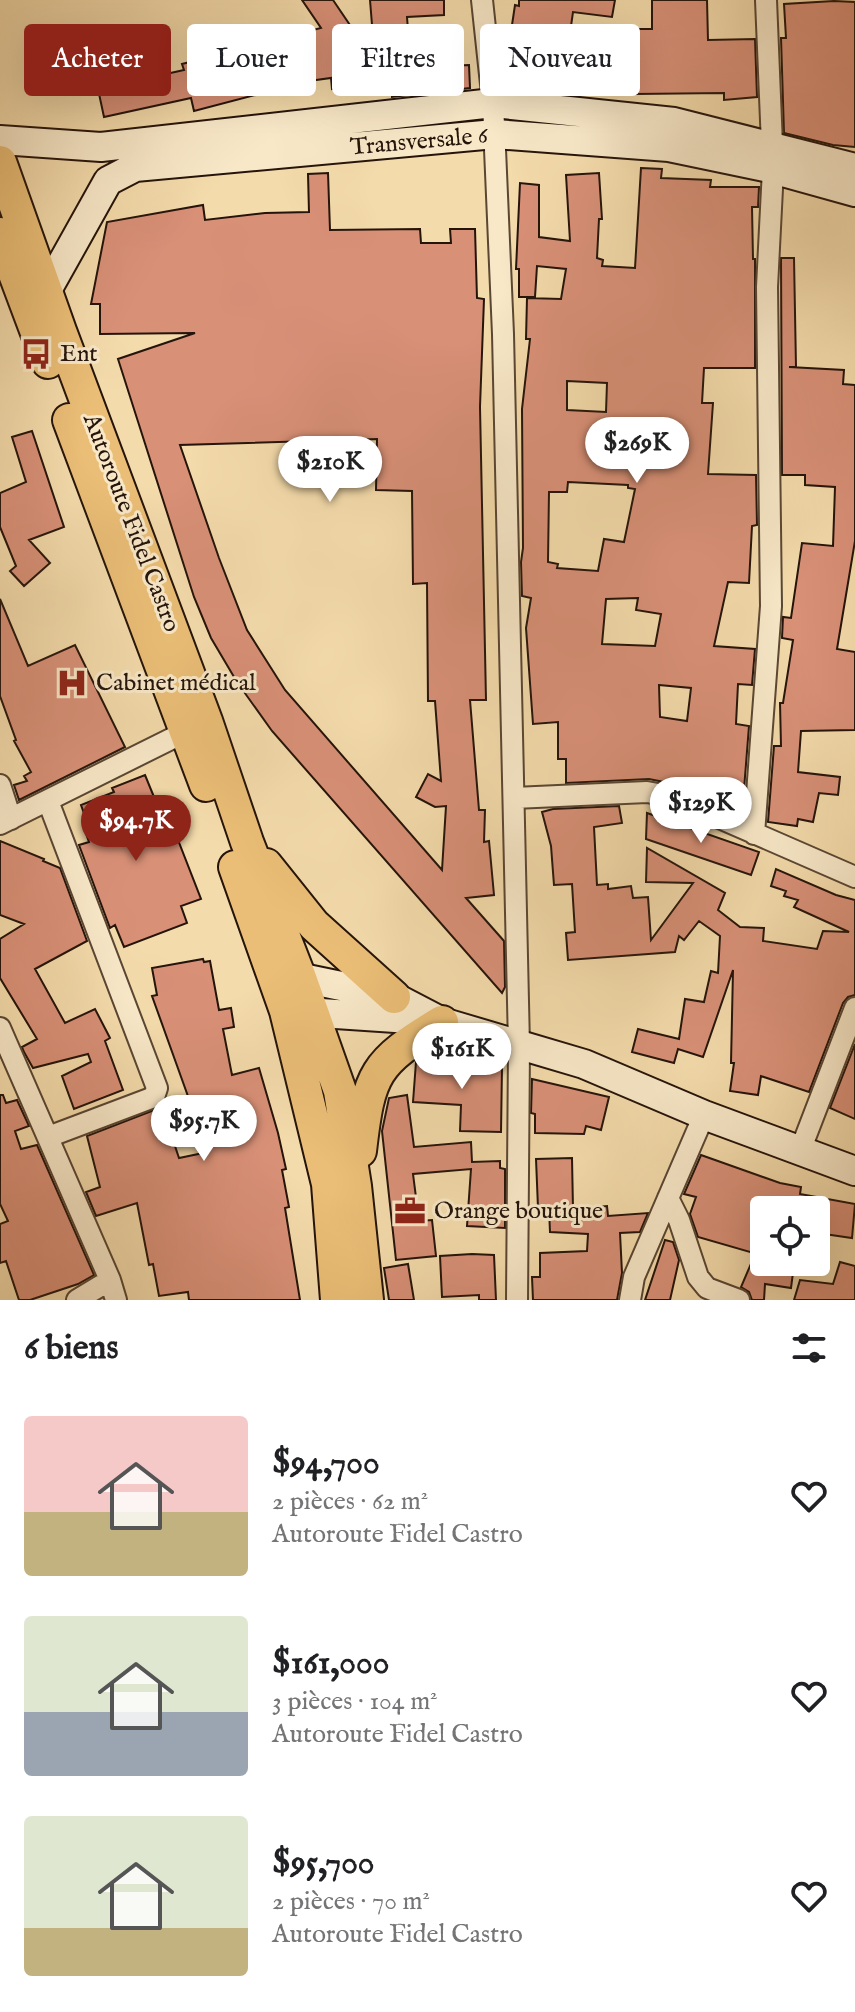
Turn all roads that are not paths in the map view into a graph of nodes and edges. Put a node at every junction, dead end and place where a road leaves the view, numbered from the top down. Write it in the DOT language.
graph roads {
  1 [pos="482,0"];
  2 [pos="766,0"];
  3 [pos="493,103"];
  4 [pos="495,134"];
  5 [pos="0,140"];
  6 [pos="773,157"];
  7 [pos="0,162"];
  8 [pos="855,168"];
  9 [pos="855,192"];
  10 [pos="0,234"];
  11 [pos="46,292"];
  12 [pos="185,732"];
  13 [pos="0,785"];
  14 [pos="514,798"];
  15 [pos="48,801"];
  16 [pos="5,821"];
  17 [pos="754,834"];
  18 [pos="247,842"];
  19 [pos="855,877"];
  20 [pos="286,975"];
  21 [pos="394,997"];
  22 [pos="855,1008"];
  23 [pos="299,1011"];
  24 [pos="442,1022"];
  25 [pos="0,1028"];
  26 [pos="519,1046"];
  27 [pos="704,1115"];
  28 [pos="48,1137"];
  29 [pos="800,1151"];
  30 [pos="855,1171"];
  31 [pos="355,1186"];
  32 [pos="668,1198"];
  33 [pos="113,1290"];
  34 [pos="77,1300"];
  35 [pos="337,1300"];
  36 [pos="367,1300"];
  37 [pos="517,1300"];
  38 [pos="630,1300"];
  39 [pos="739,1300"];
  1 -- 3 [label="street"];
  2 -- 6 [label="street"];
  3 -- 4 [label="street"];
  3 -- 5 [label="main road, Transversale 6"];
  3 -- 6 [label="main road, Transversale 6"];
  4 -- 6 [label="main road, Transversale 6"];
  4 -- 11 [label="main road, Transversale 6"];
  4 -- 14 [label="street"];
  6 -- 8 [label="main road, Transversale 6"];
  6 -- 9 [label="main road, Transversale 6"];
  6 -- 17 [label="street"];
  7 -- 11 [label="highway, Autoroute Fidel Castro"];
  10 -- 12 [label="highway, Autoroute Fidel Castro"];
  11 -- 18 [label="highway, Autoroute Fidel Castro"];
  12 -- 15 [label="street"];
  12 -- 20 [label="highway, Autoroute Fidel Castro"];
  13 -- 16 [label="street"];
  14 -- 17 [label="street"];
  14 -- 26 [label="street"];
  15 -- 16 [label="street"];
  15 -- 28 [label="street"];
  17 -- 19 [label="street"];
  18 -- 20 [label="highway, Autoroute Fidel Castro"];
  18 -- 21 [label="highway"];
  20 -- 21 [label="main road"];
  20 -- 23 [label="highway, Autoroute Fidel Castro"];
  21 -- 24 [label="main road"];
  22 -- 29 [label="street"];
  23 -- 24 [label="main road"];
  23 -- 31 [label="highway, Autoroute Fidel Castro"];
  23 -- 35 [label="highway, Autoroute Fidel Castro"];
  24 -- 26 [label="main road"];
  24 -- 31 [label="highway"];
  25 -- 28 [label="street"];
  26 -- 27 [label="main road"];
  26 -- 37 [label="street"];
  27 -- 29 [label="main road"];
  27 -- 32 [label="street"];
  28 -- 33 [label="street"];
  29 -- 30 [label="main road"];
  31 -- 36 [label="highway, Autoroute Fidel Castro"];
  32 -- 38 [label="street"];
  32 -- 39 [label="street"];
  33 -- 34 [label="street"];
}
